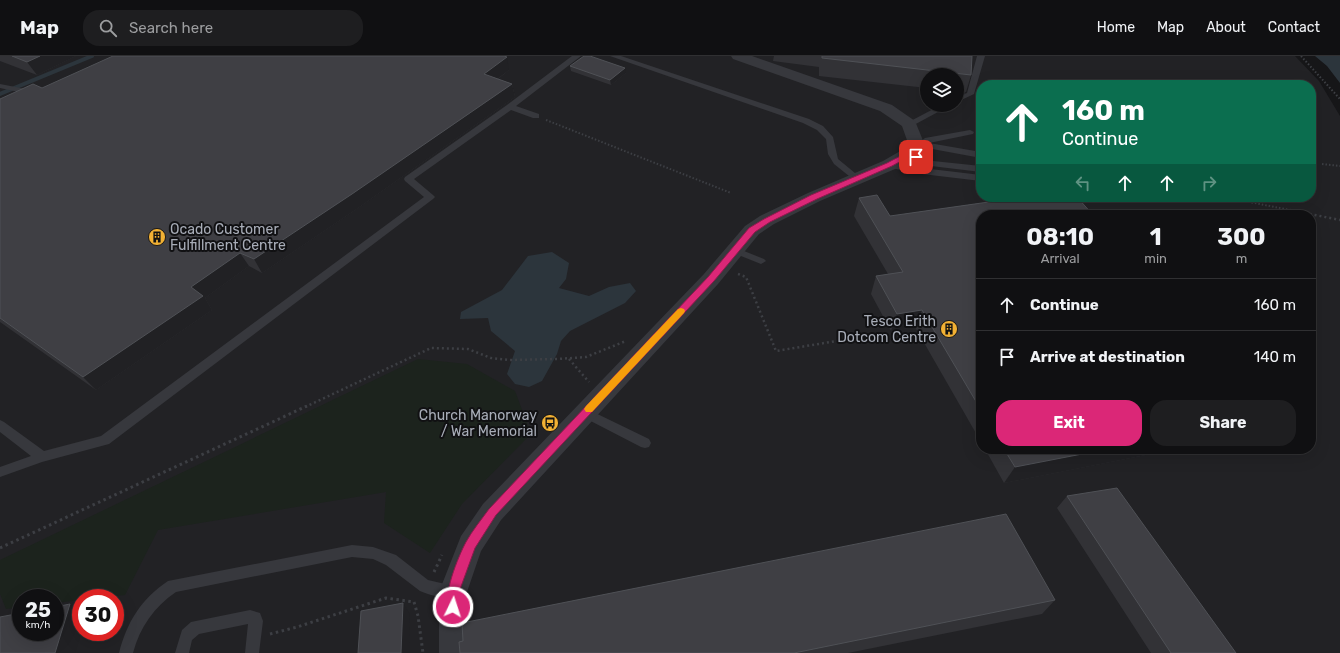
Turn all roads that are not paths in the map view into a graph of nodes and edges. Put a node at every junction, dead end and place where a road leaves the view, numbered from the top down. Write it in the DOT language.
graph roads {
  1 [pos="577,56"];
  2 [pos="614,56"];
  3 [pos="981,56"];
  4 [pos="749,58"];
  5 [pos="0,86"];
  6 [pos="964,97"];
  7 [pos="25,100"];
  8 [pos="510,107"];
  9 [pos="933,112"];
  10 [pos="536,116"];
  11 [pos="909,124"];
  12 [pos="970,132"];
  13 [pos="912,148"];
  14 [pos="976,154"];
  15 [pos="889,165"];
  16 [pos="976,168"];
  17 [pos="976,177"];
  18 [pos="857,178"];
  19 [pos="734,250"];
  20 [pos="761,261"];
  21 [pos="585,414"];
  22 [pos="0,425"];
  23 [pos="645,443"];
  24 [pos="42,457"];
  25 [pos="0,472"];
  26 [pos="453,592"];
  27 [pos="126,653"];
  28 [pos="182,653"];
  29 [pos="252,653"];
  30 [pos="454,653"];
  1 -- 8 [label="lane"];
  2 -- 18 [label="lane"];
  3 -- 6 [label="lane"];
  4 -- 11 [label="street"];
  5 -- 7 [label="lane"];
  8 -- 10 [label="lane"];
  8 -- 24 [label="lane"];
  9 -- 11 [label="lane"];
  11 -- 13 [label="street"];
  12 -- 13 [label="lane"];
  13 -- 14 [label="lane"];
  13 -- 15 [label="street"];
  13 -- 16 [label="lane"];
  15 -- 17 [label="lane"];
  15 -- 18 [label="street"];
  18 -- 19 [label="street"];
  19 -- 20 [label="lane"];
  19 -- 21 [label="street"];
  21 -- 23 [label="lane"];
  21 -- 26 [label="street"];
  22 -- 24 [label="lane"];
  24 -- 25 [label="lane"];
  26 -- 27 [label="lane"];
  26 -- 30 [label="street"];
  28 -- 29 [label="lane"];
}
